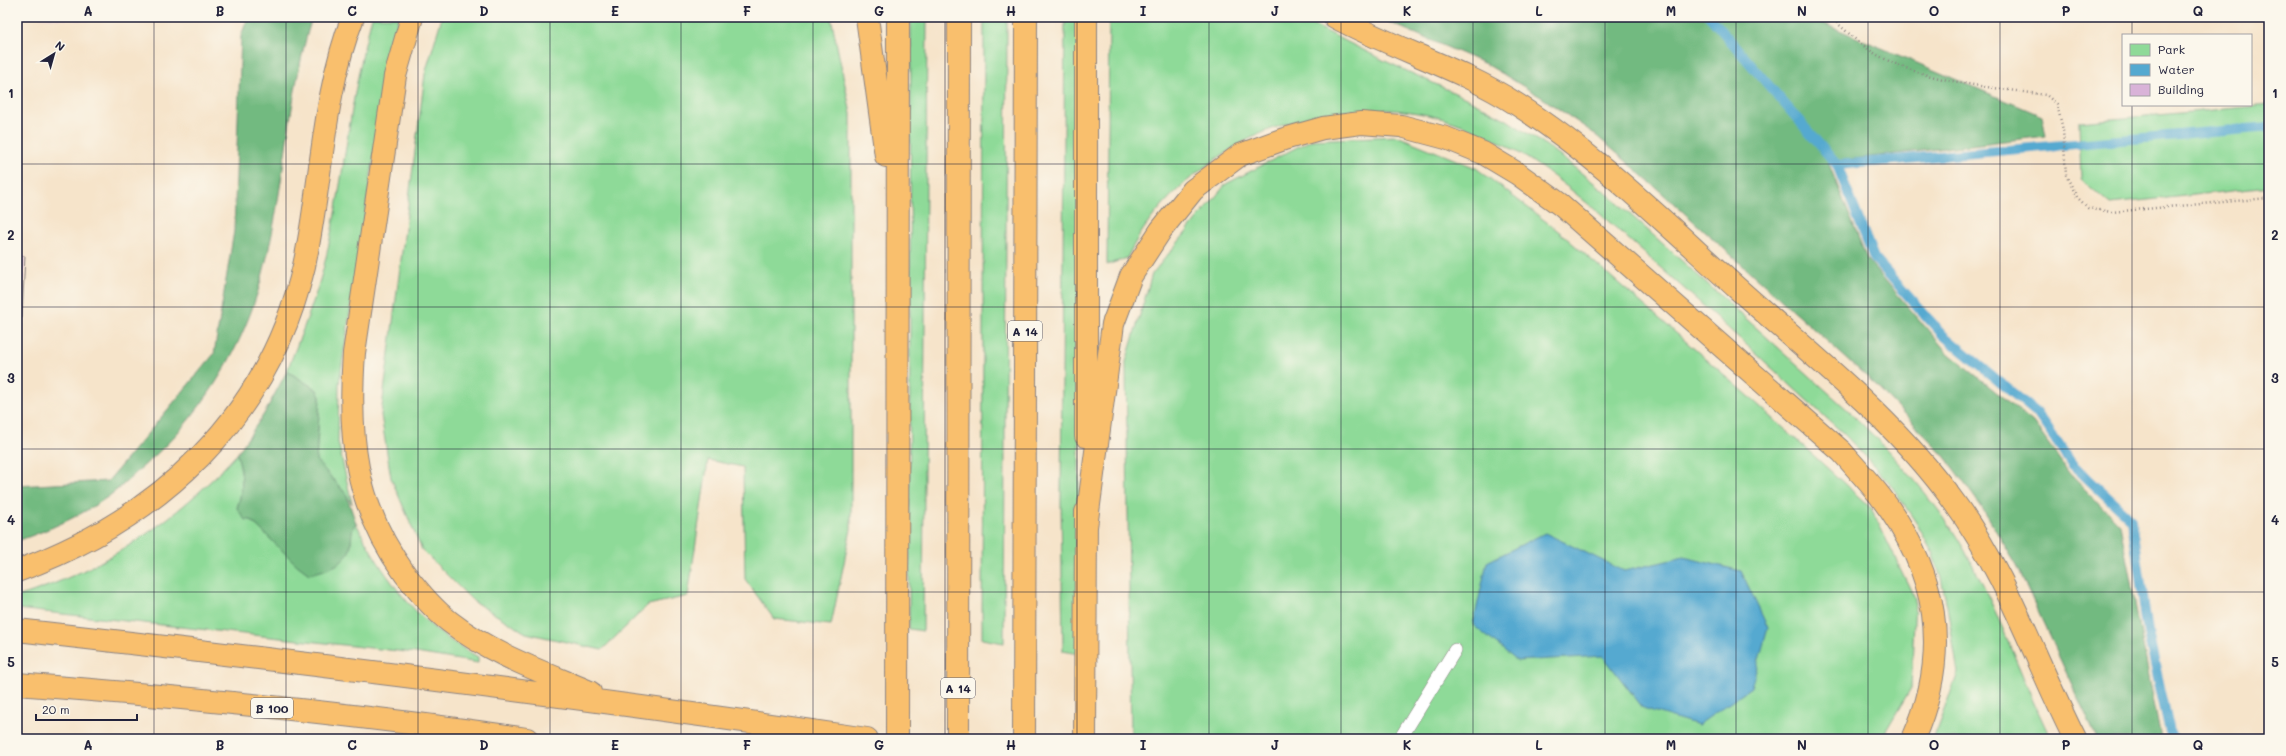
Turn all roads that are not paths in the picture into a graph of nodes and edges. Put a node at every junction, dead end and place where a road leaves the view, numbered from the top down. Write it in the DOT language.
graph roads {
  1 [pos="353,17"];
  2 [pos="412,17"];
  3 [pos="867,17"];
  4 [pos="898,17"];
  5 [pos="959,17"];
  6 [pos="1026,17"];
  7 [pos="1086,17"];
  8 [pos="1335,17"];
  9 [pos="898,234"];
  10 [pos="1086,527"];
  11 [pos="17,571"];
  12 [pos="17,630"];
  13 [pos="1455,650"];
  14 [pos="17,684"];
  15 [pos="617,703"];
  16 [pos="527,739"];
  17 [pos="867,739"];
  18 [pos="896,739"];
  19 [pos="958,739"];
  20 [pos="1024,739"];
  21 [pos="1086,739"];
  22 [pos="1400,739"];
  23 [pos="1913,739"];
  24 [pos="2075,739"];
  1 -- 11 [label="highway"];
  2 -- 15 [label="highway"];
  3 -- 9 [label="highway"];
  4 -- 9 [label="highway"];
  5 -- 19 [label="highway, A 14"];
  6 -- 20 [label="highway, A 14"];
  7 -- 10 [label="highway"];
  8 -- 24 [label="highway"];
  9 -- 18 [label="highway"];
  10 -- 21 [label="highway"];
  10 -- 23 [label="highway"];
  12 -- 15 [label="highway"];
  13 -- 22 [label="lane"];
  14 -- 16 [label="highway, B 100"];
  15 -- 17 [label="highway"];
}
